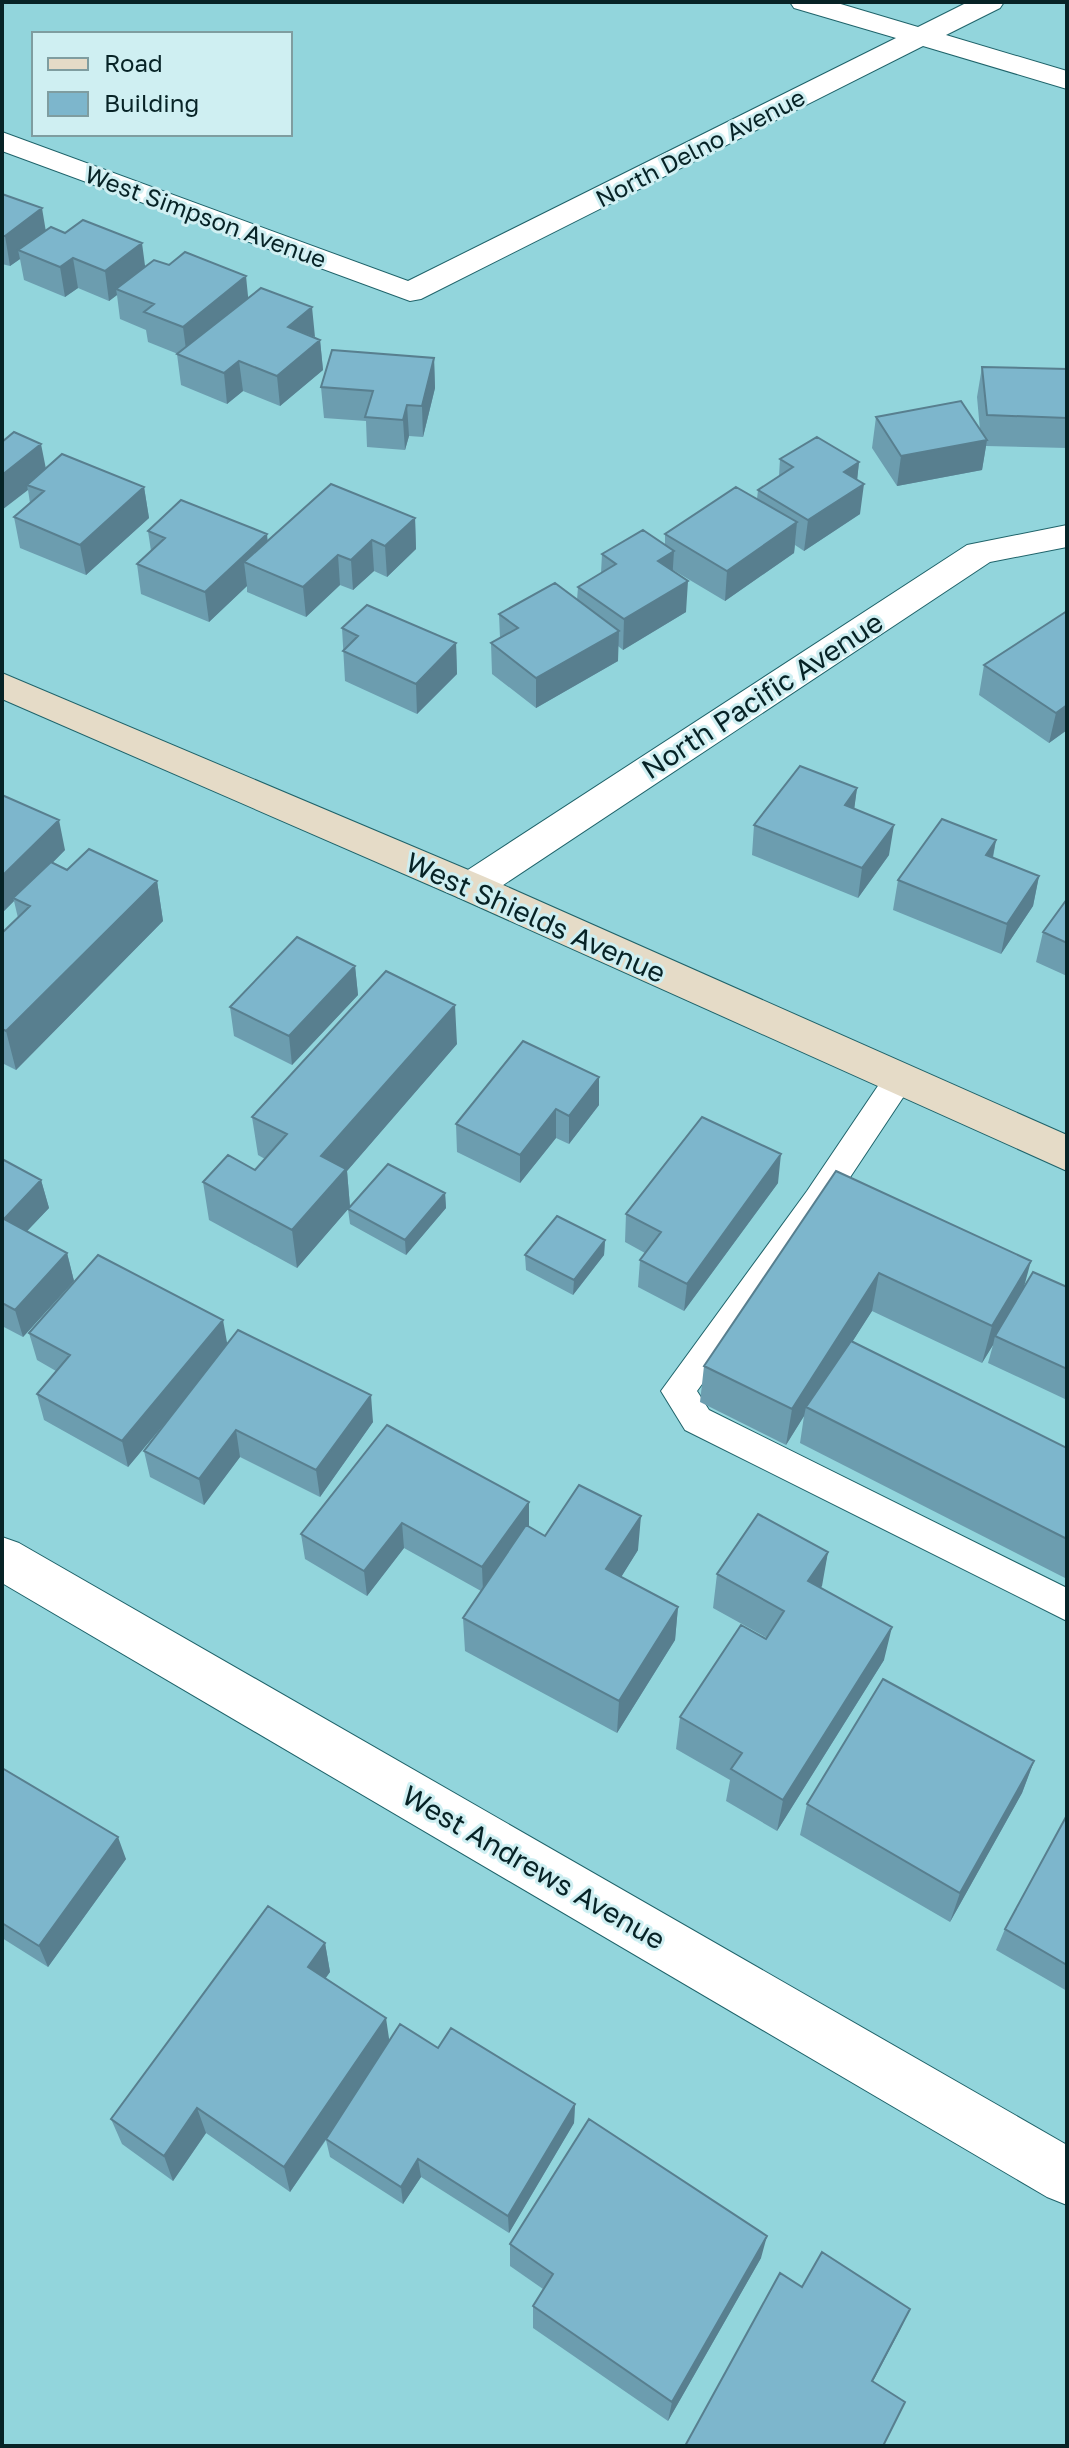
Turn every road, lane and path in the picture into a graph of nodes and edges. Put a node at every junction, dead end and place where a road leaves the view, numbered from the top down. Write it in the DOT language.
graph roads {
  1 [pos="804,2"];
  2 [pos="990,2"];
  3 [pos="921,37"];
  4 [pos="1067,80"];
  5 [pos="2,141"];
  6 [pos="410,292"];
  7 [pos="1067,536"];
  8 [pos="2,685"];
  9 [pos="471,887"];
  10 [pos="899,1079"];
  11 [pos="1067,1154"];
  12 [pos="2,1558"];
  13 [pos="1067,1605"];
  14 [pos="1067,2177"];
  1 -- 3 [label="street"];
  2 -- 3 [label="street, North Delno Avenue"];
  3 -- 4 [label="street"];
  3 -- 6 [label="street, North Delno Avenue"];
  5 -- 6 [label="street, West Simpson Avenue"];
  7 -- 9 [label="street, North Pacific Avenue"];
  8 -- 9 [label="main road, West Shields Avenue"];
  9 -- 10 [label="main road, West Shields Avenue"];
  10 -- 11 [label="main road, West Shields Avenue"];
  10 -- 13 [label="lane"];
  12 -- 14 [label="street, West Andrews Avenue"];
}
